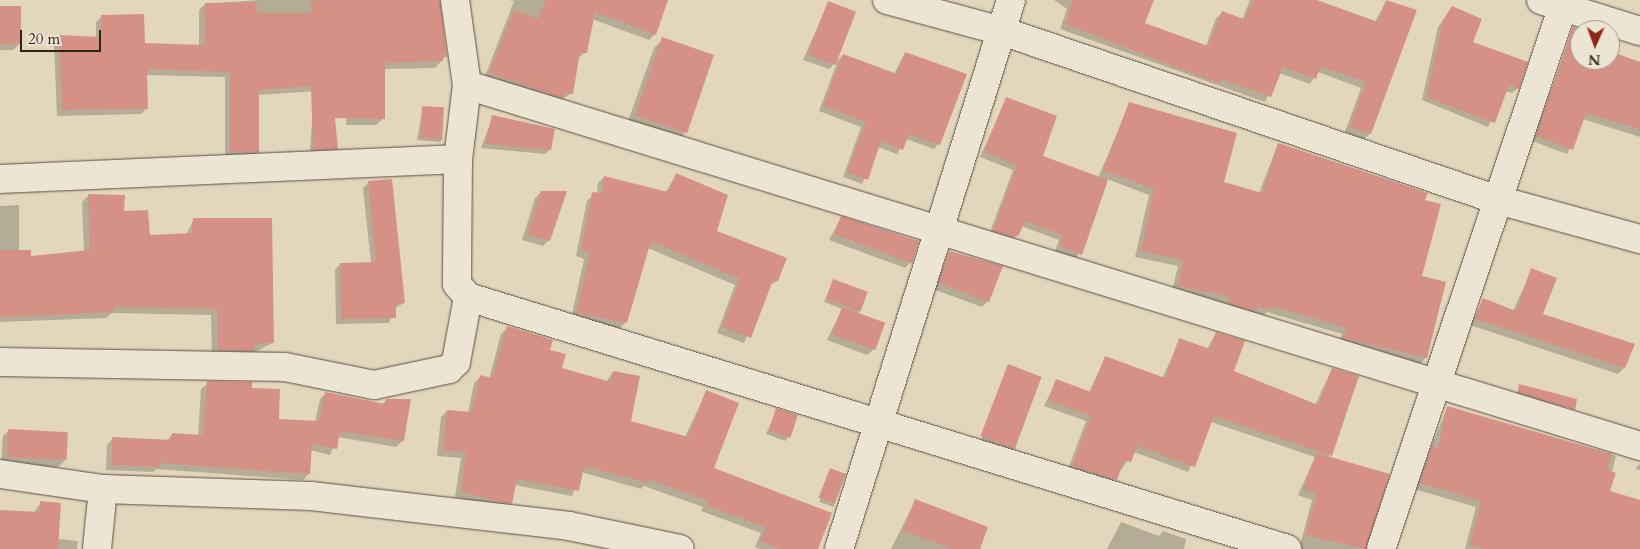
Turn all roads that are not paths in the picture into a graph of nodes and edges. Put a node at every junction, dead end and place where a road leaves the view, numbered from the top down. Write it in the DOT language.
graph roads {
  1 [pos="455,0"];
  2 [pos="887,0"];
  3 [pos="1012,0"];
  4 [pos="1556,2"];
  5 [pos="1002,31"];
  6 [pos="1640,31"];
  7 [pos="467,86"];
  8 [pos="458,159"];
  9 [pos="0,178"];
  10 [pos="1498,200"];
  11 [pos="940,232"];
  12 [pos="1640,239"];
  13 [pos="468,297"];
  14 [pos="0,362"];
  15 [pos="1437,384"];
  16 [pos="881,423"];
  17 [pos="1640,446"];
  18 [pos="0,474"];
  19 [pos="104,489"];
  20 [pos="97,549"];
  21 [pos="680,549"];
  22 [pos="839,549"];
  23 [pos="1287,549"];
  24 [pos="1381,549"];
  1 -- 7 [label="street"];
  2 -- 5 [label="street"];
  3 -- 5 [label="street"];
  4 -- 6 [label="street"];
  4 -- 10 [label="street"];
  5 -- 10 [label="street"];
  5 -- 11 [label="street"];
  7 -- 8 [label="street"];
  7 -- 11 [label="street"];
  8 -- 9 [label="street"];
  8 -- 13 [label="street"];
  10 -- 12 [label="street"];
  10 -- 15 [label="street"];
  11 -- 15 [label="street"];
  11 -- 16 [label="street"];
  13 -- 14 [label="street"];
  13 -- 16 [label="street"];
  15 -- 17 [label="street"];
  15 -- 24 [label="street"];
  16 -- 22 [label="street"];
  16 -- 23 [label="street"];
  18 -- 19 [label="street"];
  19 -- 20 [label="street"];
  19 -- 21 [label="street"];
}
